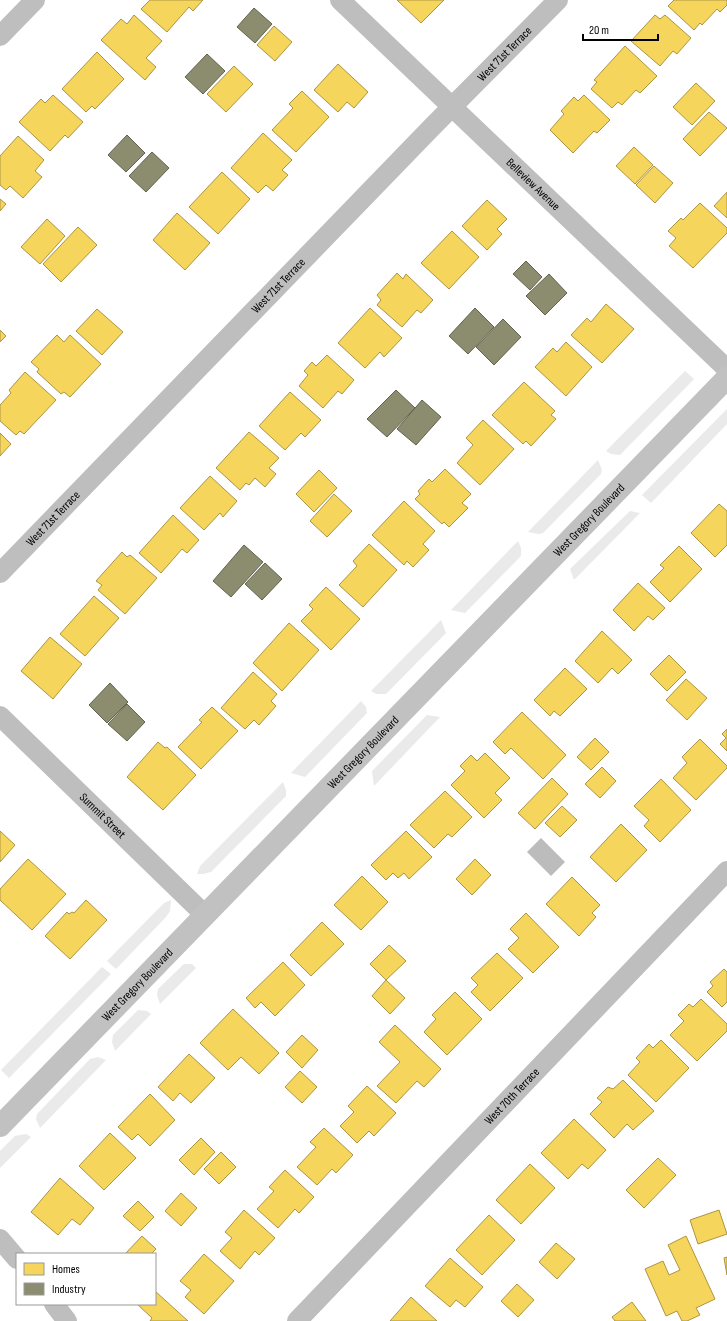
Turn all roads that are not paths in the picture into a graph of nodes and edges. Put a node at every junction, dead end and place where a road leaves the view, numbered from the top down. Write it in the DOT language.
graph roads {
  1 [pos="35,0"];
  2 [pos="340,0"];
  3 [pos="558,0"];
  4 [pos="0,36"];
  5 [pos="452,107"];
  6 [pos="727,369"];
  7 [pos="727,378"];
  8 [pos="0,573"];
  9 [pos="0,716"];
  10 [pos="727,871"];
  11 [pos="205,915"];
  12 [pos="0,1126"];
  13 [pos="0,1239"];
  14 [pos="16,1258"];
  15 [pos="55,1305"];
  16 [pos="68,1321"];
  17 [pos="297,1321"];
  1 -- 4 [label="street"];
  2 -- 5 [label="street, Belleview Avenue"];
  3 -- 5 [label="street, West 71st Terrace"];
  5 -- 6 [label="street, Belleview Avenue"];
  5 -- 8 [label="street, West 71st Terrace"];
  7 -- 11 [label="main road, West Gregory Boulevard"];
  9 -- 11 [label="street, Summit Street"];
  10 -- 17 [label="street, West 70th Terrace"];
  11 -- 12 [label="main road, West Gregory Boulevard"];
  13 -- 14 [label="street"];
  15 -- 16 [label="street"];
}
